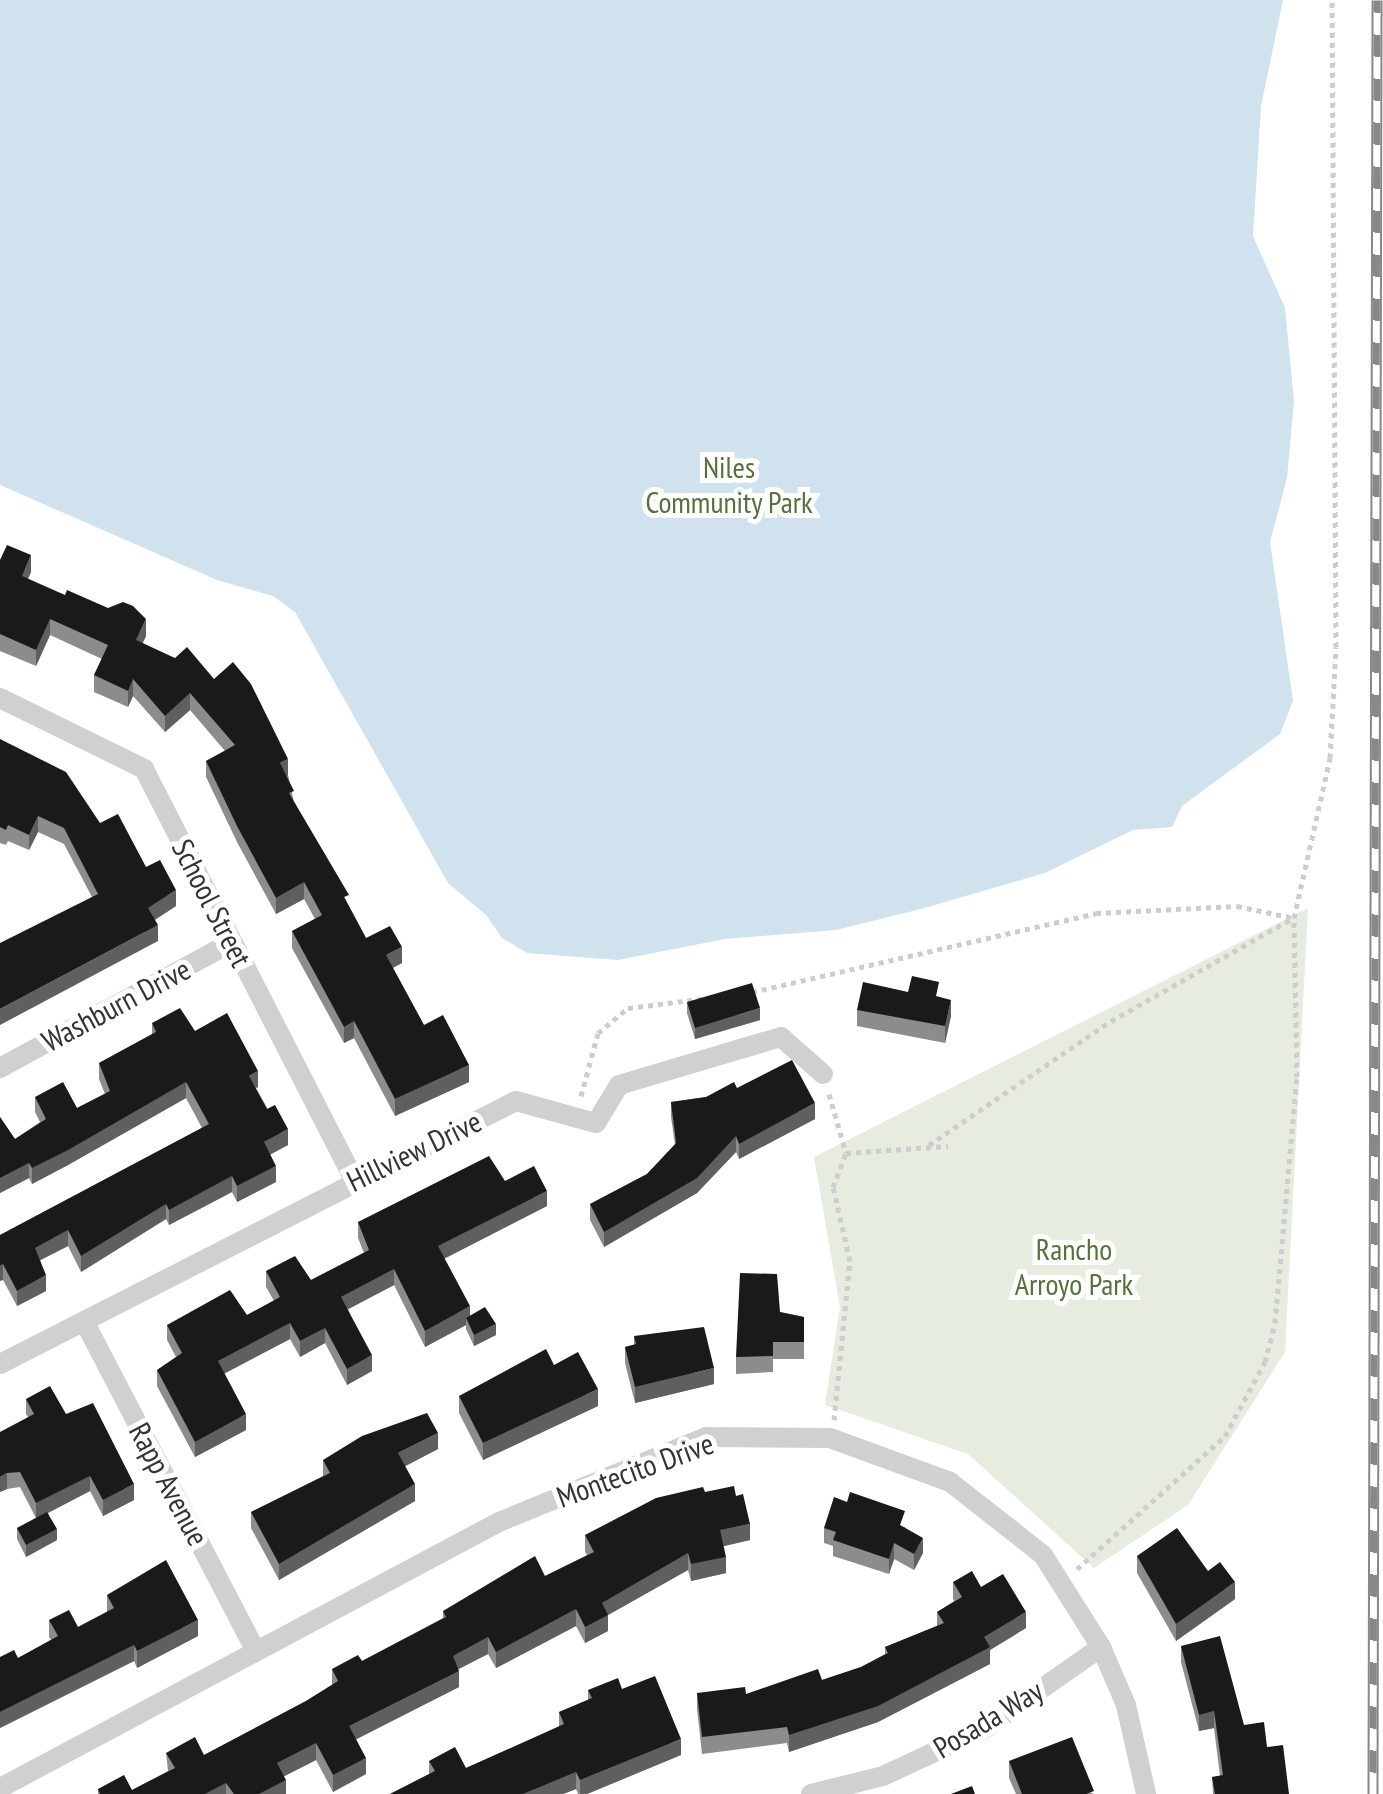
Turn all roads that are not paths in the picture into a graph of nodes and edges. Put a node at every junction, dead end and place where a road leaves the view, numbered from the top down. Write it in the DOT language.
graph roads {
  1 [pos="0,698"];
  2 [pos="232,942"];
  3 [pos="0,1068"];
  4 [pos="823,1074"];
  5 [pos="354,1180"];
  6 [pos="84,1320"];
  7 [pos="0,1364"];
  8 [pos="254,1647"];
  9 [pos="1101,1647"];
  10 [pos="0,1788"];
  11 [pos="811,1794"];
  12 [pos="1146,1794"];
  1 -- 2 [label="street, School Street"];
  2 -- 3 [label="street, Washburn Drive"];
  2 -- 5 [label="street, School Street"];
  4 -- 5 [label="street, Hillview Drive"];
  5 -- 6 [label="street, Hillview Drive"];
  6 -- 7 [label="street, Hillview Drive"];
  6 -- 8 [label="street, Rapp Avenue"];
  8 -- 9 [label="street, Montecito Drive"];
  8 -- 10 [label="street, Montecito Drive"];
  9 -- 11 [label="street, Posada Way"];
  9 -- 12 [label="street, Montecito Drive"];
}
